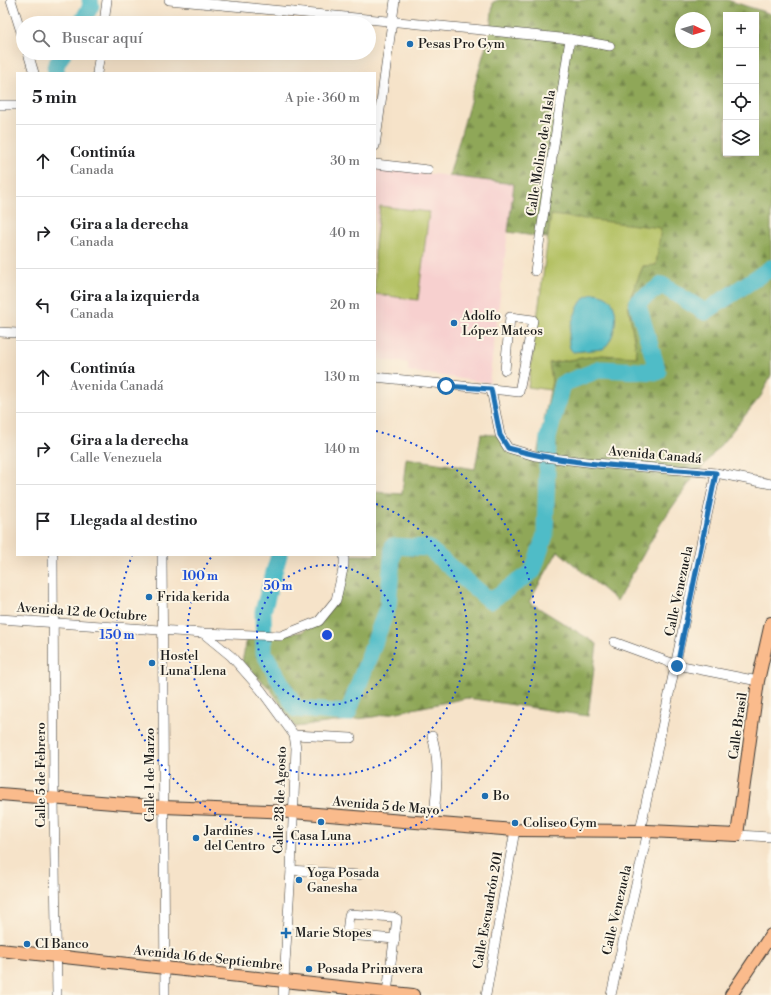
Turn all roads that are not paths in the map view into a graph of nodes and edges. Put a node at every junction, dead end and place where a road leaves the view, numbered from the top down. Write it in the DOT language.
graph roads {
  1 [pos="11,0"];
  2 [pos="107,0"];
  3 [pos="169,0"];
  4 [pos="395,0"];
  5 [pos="238,3"];
  6 [pos="16,16"];
  7 [pos="105,16"];
  8 [pos="343,16"];
  9 [pos="376,20"];
  10 [pos="392,22"];
  11 [pos="570,39"];
  12 [pos="610,46"];
  13 [pos="30,60"];
  14 [pos="99,60"];
  15 [pos="34,72"];
  16 [pos="97,72"];
  17 [pos="0,105"];
  18 [pos="16,105"];
  19 [pos="376,139"];
  20 [pos="376,164"];
  21 [pos="428,170"];
  22 [pos="535,271"];
  23 [pos="0,332"];
  24 [pos="16,333"];
  25 [pos="505,370"];
  26 [pos="376,377"];
  27 [pos="491,389"];
  28 [pos="716,473"];
  29 [pos="771,484"];
  30 [pos="53,556"];
  31 [pos="162,556"];
  32 [pos="344,556"];
  33 [pos="0,619"];
  34 [pos="54,622"];
  35 [pos="771,623"];
  36 [pos="162,630"];
  37 [pos="203,633"];
  38 [pos="614,642"];
  39 [pos="677,666"];
  40 [pos="758,681"];
  41 [pos="294,736"];
  42 [pos="432,736"];
  43 [pos="351,738"];
  44 [pos="0,794"];
  45 [pos="54,799"];
  46 [pos="163,807"];
  47 [pos="292,812"];
  48 [pos="433,825"];
  49 [pos="514,830"];
  50 [pos="644,831"];
  51 [pos="737,835"];
  52 [pos="771,837"];
  53 [pos="291,870"];
  54 [pos="359,875"];
  55 [pos="771,935"];
  56 [pos="395,939"];
  57 [pos="0,950"];
  58 [pos="56,957"];
  59 [pos="166,967"];
  60 [pos="283,980"];
  61 [pos="387,992"];
  62 [pos="57,995"];
  63 [pos="166,995"];
  64 [pos="283,995"];
  65 [pos="413,995"];
  66 [pos="486,995"];
  67 [pos="611,995"];
  68 [pos="731,995"];
  1 -- 6 [label="street"];
  2 -- 7 [label="street"];
  3 -- 5 [label="street"];
  4 -- 10 [label="street"];
  5 -- 8 [label="street"];
  9 -- 10 [label="street"];
  10 -- 11 [label="street"];
  10 -- 19 [label="street"];
  11 -- 12 [label="street"];
  11 -- 22 [label="street, Calle Molino de la Isla"];
  13 -- 15 [label="street"];
  14 -- 16 [label="street"];
  17 -- 18 [label="street"];
  20 -- 21 [label="street"];
  23 -- 24 [label="street"];
  25 -- 27 [label="street"];
  26 -- 27 [label="street"];
  27 -- 28 [label="street, Avenida Canadá"];
  28 -- 29 [label="street, Avenida Canadá"];
  28 -- 39 [label="street, Calle Venezuela"];
  30 -- 34 [label="street, Calle 5 de Febrero"];
  31 -- 36 [label="street, Calle 1 de Marzo"];
  32 -- 37 [label="street"];
  33 -- 34 [label="street, Avenida 12 de Octubre"];
  34 -- 36 [label="street, Avenida 12 de Octubre"];
  34 -- 45 [label="street, Calle 5 de Febrero"];
  35 -- 40 [label="main road, Calle Brasil"];
  36 -- 37 [label="street"];
  36 -- 46 [label="street, Calle 1 de Marzo"];
  37 -- 41 [label="street, Calle 28 de Agosto"];
  38 -- 39 [label="street"];
  39 -- 40 [label="street"];
  39 -- 50 [label="street, Calle Venezuela"];
  40 -- 51 [label="main road, Calle Brasil"];
  41 -- 43 [label="street"];
  41 -- 47 [label="street, Calle 28 de Agosto"];
  42 -- 48 [label="street"];
  44 -- 45 [label="main road, Avenida 5 de Mayo"];
  45 -- 46 [label="main road, Avenida 5 de Mayo"];
  45 -- 58 [label="street, Calle 5 de Febrero"];
  46 -- 47 [label="main road, Avenida 5 de Mayo"];
  46 -- 59 [label="street, Calle 1 de Marzo"];
  47 -- 48 [label="main road, Avenida 5 de Mayo"];
  47 -- 53 [label="street, Calle 28 de Agosto"];
  48 -- 49 [label="main road, Avenida 5 de Mayo"];
  49 -- 50 [label="main road, Avenida 5 de Mayo"];
  49 -- 66 [label="street, Calle Escuadrón 201"];
  50 -- 51 [label="main road, Avenida 5 de Mayo"];
  50 -- 67 [label="street, Calle Venezuela"];
  51 -- 52 [label="street, Avenida 5 de Mayo"];
  53 -- 54 [label="street"];
  53 -- 60 [label="street, Calle 28 de Agosto"];
  55 -- 68 [label="main road"];
  56 -- 56 [label="street"];
  56 -- 61 [label="street"];
  57 -- 58 [label="main road, Avenida 16 de Septiembre"];
  58 -- 59 [label="main road, Avenida 16 de Septiembre"];
  58 -- 62 [label="street, Calle 5 de Febrero"];
  59 -- 60 [label="main road, Avenida 16 de Septiembre"];
  59 -- 63 [label="street, Calle 1 de Marzo"];
  60 -- 61 [label="main road, Avenida 16 de Septiembre"];
  60 -- 64 [label="street, Calle 28 de Agosto"];
  61 -- 65 [label="main road, Avenida 16 de Septiembre"];
}
